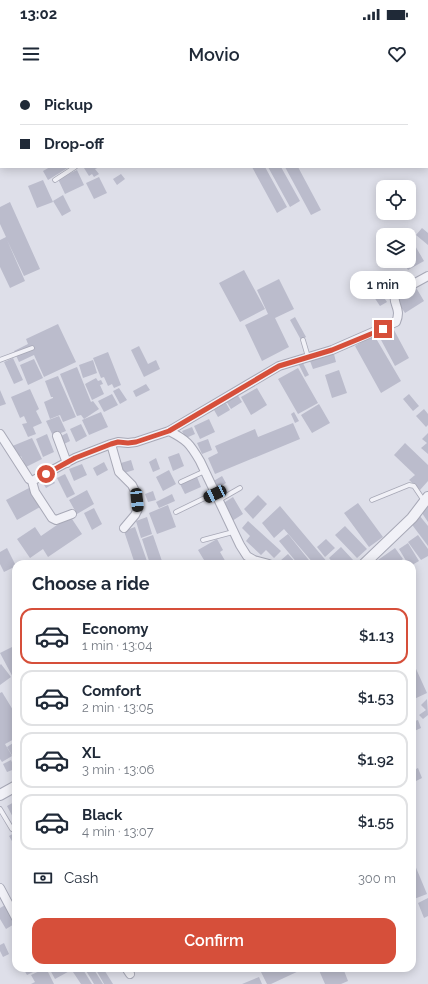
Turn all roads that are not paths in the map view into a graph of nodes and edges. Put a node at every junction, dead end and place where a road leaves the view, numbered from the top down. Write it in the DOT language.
graph roads {
  1 [pos="73,168"];
  2 [pos="55,180"];
  3 [pos="428,276"];
  4 [pos="303,340"];
  5 [pos="32,348"];
  6 [pos="308,357"];
  7 [pos="0,360"];
  8 [pos="169,431"];
  9 [pos="0,434"];
  10 [pos="57,436"];
  11 [pos="111,444"];
  12 [pos="67,463"];
  13 [pos="205,471"];
  14 [pos="32,481"];
  15 [pos="181,482"];
  16 [pos="240,488"];
  17 [pos="217,497"];
  18 [pos="426,499"];
  19 [pos="372,500"];
  20 [pos="176,512"];
  21 [pos="72,514"];
  22 [pos="124,528"];
  23 [pos="233,532"];
  24 [pos="203,540"];
  25 [pos="254,560"];
  26 [pos="368,560"];
  27 [pos="12,788"];
  28 [pos="0,795"];
  29 [pos="0,808"];
  30 [pos="12,829"];
  31 [pos="0,888"];
  32 [pos="12,910"];
  1 -- 2 [label="lane"];
  3 -- 6 [label="street"];
  4 -- 6 [label="lane"];
  5 -- 7 [label="lane"];
  6 -- 8 [label="street"];
  8 -- 11 [label="street"];
  8 -- 13 [label="street"];
  9 -- 14 [label="street"];
  10 -- 12 [label="street"];
  11 -- 12 [label="street"];
  11 -- 22 [label="street"];
  12 -- 14 [label="street"];
  13 -- 15 [label="lane"];
  13 -- 17 [label="street"];
  14 -- 21 [label="street"];
  16 -- 17 [label="lane"];
  17 -- 20 [label="lane"];
  17 -- 23 [label="street"];
  18 -- 19 [label="lane"];
  18 -- 26 [label="street"];
  23 -- 24 [label="lane"];
  23 -- 25 [label="street"];
  27 -- 28 [label="street"];
  29 -- 30 [label="lane"];
  31 -- 32 [label="street"];
}
